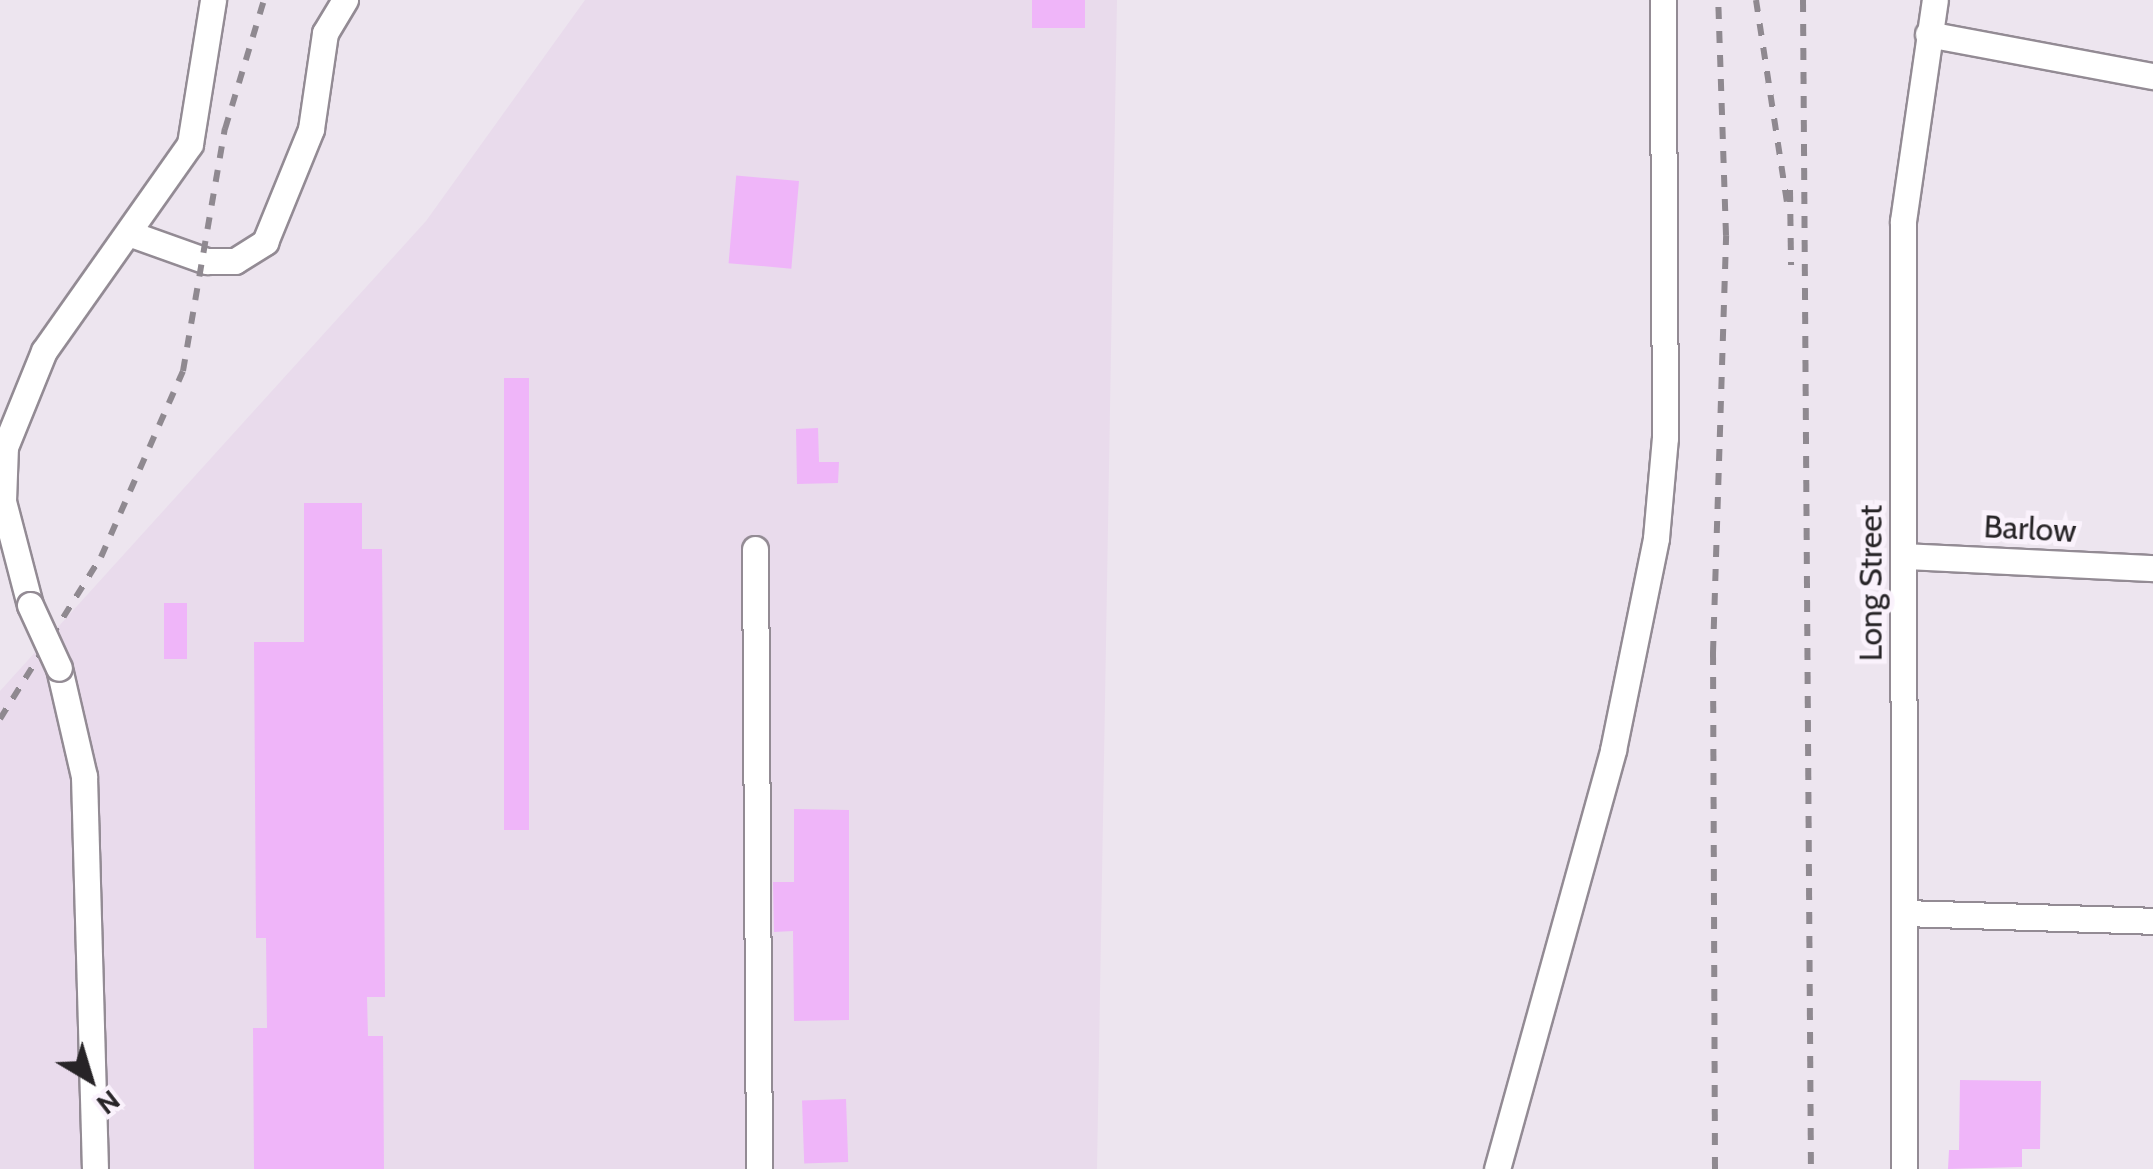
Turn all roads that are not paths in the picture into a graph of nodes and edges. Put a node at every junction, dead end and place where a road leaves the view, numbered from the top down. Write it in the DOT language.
graph roads {
  1 [pos="212,0"];
  2 [pos="345,0"];
  3 [pos="1664,0"];
  4 [pos="1935,0"];
  5 [pos="1928,34"];
  6 [pos="2153,76"];
  7 [pos="131,234"];
  8 [pos="756,549"];
  9 [pos="1904,556"];
  10 [pos="2153,568"];
  11 [pos="1904,913"];
  12 [pos="2153,921"];
  13 [pos="94,1169"];
  14 [pos="760,1169"];
  15 [pos="1496,1169"];
  16 [pos="1904,1169"];
  1 -- 7 [label="street"];
  2 -- 7 [label="street"];
  3 -- 15 [label="street"];
  4 -- 5 [label="street, Long Street"];
  5 -- 6 [label="street"];
  5 -- 9 [label="street, Long Street"];
  7 -- 13 [label="street, bridge"];
  8 -- 14 [label="street"];
  9 -- 10 [label="street, Barlow"];
  9 -- 11 [label="street, Long Street"];
  11 -- 12 [label="street"];
  11 -- 16 [label="street, Long Street"];
}
